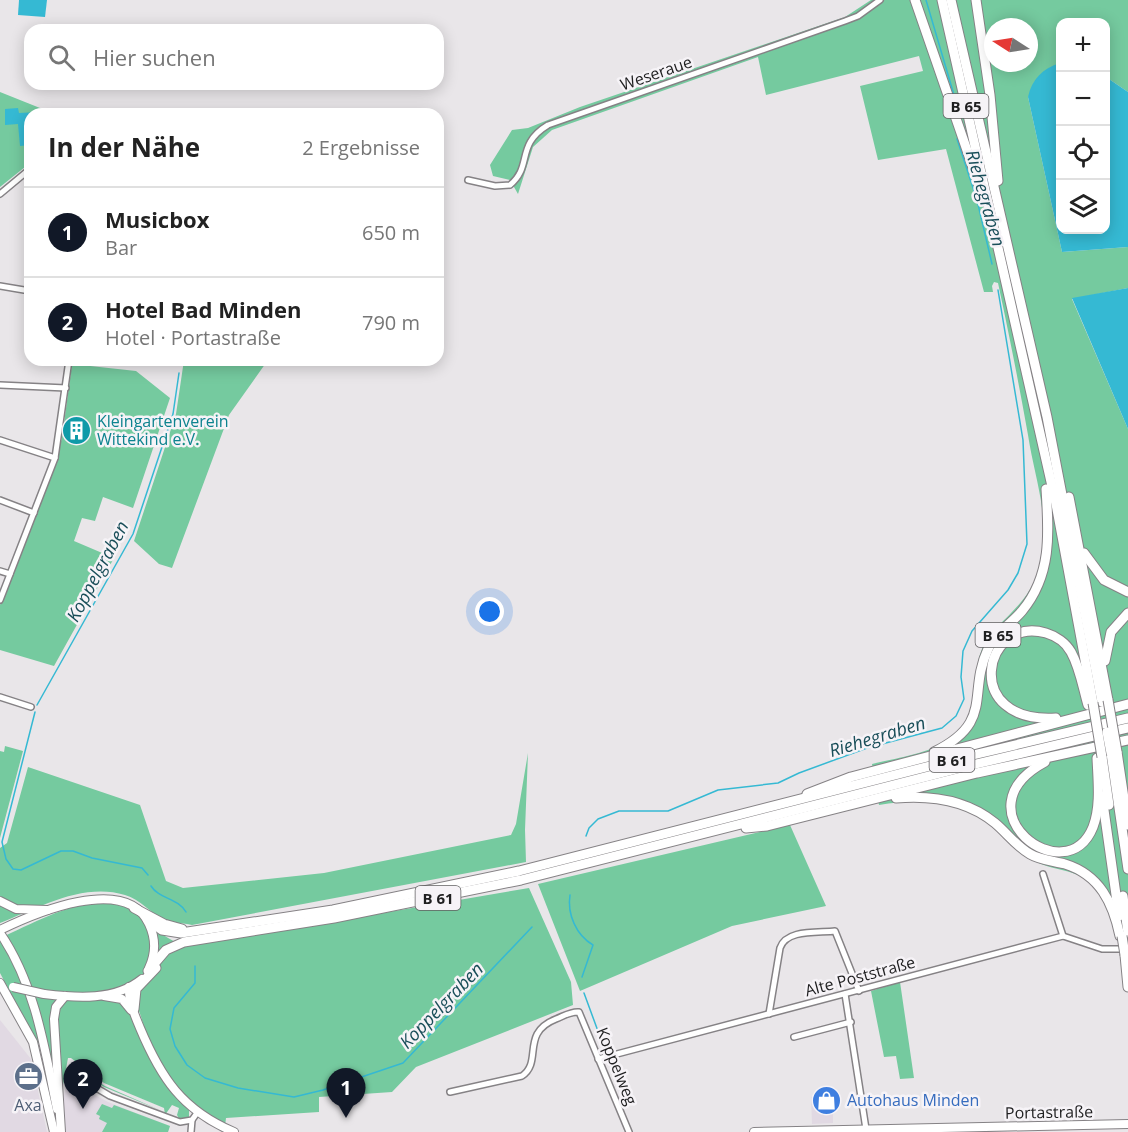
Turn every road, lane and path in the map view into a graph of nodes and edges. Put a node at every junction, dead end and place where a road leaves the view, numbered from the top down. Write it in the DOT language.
graph roads {
  1 [pos="880,0"];
  2 [pos="915,0"];
  3 [pos="942,0"];
  4 [pos="951,0"];
  5 [pos="976,0"];
  6 [pos="24,175"];
  7 [pos="468,180"];
  8 [pos="0,194"];
  9 [pos="1001,210"];
  10 [pos="989,213"];
  11 [pos="0,286"];
  12 [pos="24,290"];
  13 [pos="68,366"];
  14 [pos="1028,383"];
  15 [pos="0,385"];
  16 [pos="66,388"];
  17 [pos="1047,417"];
  18 [pos="0,440"];
  19 [pos="55,458"];
  20 [pos="1046,489"];
  21 [pos="0,500"];
  22 [pos="34,513"];
  23 [pos="1078,538"];
  24 [pos="0,571"];
  25 [pos="10,574"];
  26 [pos="1128,592"];
  27 [pos="0,600"];
  28 [pos="1128,613"];
  29 [pos="1104,675"];
  30 [pos="0,697"];
  31 [pos="1098,702"];
  32 [pos="1128,704"];
  33 [pos="31,707"];
  34 [pos="1076,716"];
  35 [pos="1128,718"];
  36 [pos="1128,728"];
  37 [pos="1128,740"];
  38 [pos="1107,755"];
  39 [pos="1055,757"];
  40 [pos="914,761"];
  41 [pos="1122,784"];
  42 [pos="1128,798"];
  43 [pos="873,800"];
  44 [pos="777,806"];
  45 [pos="1128,825"];
  46 [pos="714,832"];
  47 [pos="1128,869"];
  48 [pos="1043,874"];
  49 [pos="0,901"];
  50 [pos="134,908"];
  51 [pos="51,909"];
  52 [pos="147,919"];
  53 [pos="193,931"];
  54 [pos="0,932"];
  55 [pos="1123,935"];
  56 [pos="1063,936"];
  57 [pos="175,945"];
  58 [pos="1126,952"];
  59 [pos="148,971"];
  60 [pos="0,984"];
  61 [pos="129,987"];
  62 [pos="1128,987"];
  63 [pos="859,991"];
  64 [pos="845,994"];
  65 [pos="102,996"];
  66 [pos="69,997"];
  67 [pos="135,1013"];
  68 [pos="770,1014"];
  69 [pos="851,1022"];
  70 [pos="794,1037"];
  71 [pos="598,1059"];
  72 [pos="78,1077"];
  73 [pos="450,1092"];
  74 [pos="197,1113"];
  75 [pos="192,1120"];
  76 [pos="1128,1124"];
  77 [pos="866,1129"];
  78 [pos="59,1131"];
  79 [pos="191,1132"];
  80 [pos="234,1132"];
  81 [pos="629,1132"];
  82 [pos="754,1132"];
  1 -- 7 [label="street, Weseraue"];
  2 -- 10 [label="highway"];
  3 -- 10 [label="highway, B 65"];
  4 -- 9 [label="highway, B 65"];
  5 -- 9 [label="highway"];
  6 -- 8 [label="street"];
  9 -- 17 [label="highway, B 65"];
  10 -- 14 [label="highway, B 65"];
  11 -- 12 [label="street"];
  13 -- 16 [label="street"];
  14 -- 20 [label="highway, B 65"];
  14 -- 31 [label="highway"];
  15 -- 16 [label="street"];
  16 -- 19 [label="street"];
  17 -- 23 [label="highway, B 65"];
  17 -- 31 [label="highway"];
  18 -- 19 [label="street"];
  19 -- 22 [label="street"];
  20 -- 31 [label="highway"];
  20 -- 40 [label="highway, B 65"];
  21 -- 22 [label="street"];
  22 -- 25 [label="street"];
  23 -- 26 [label="highway"];
  23 -- 29 [label="highway, B 65"];
  24 -- 25 [label="street"];
  25 -- 27 [label="street"];
  28 -- 29 [label="highway"];
  29 -- 31 [label="highway, B 65"];
  30 -- 33 [label="street"];
  31 -- 34 [label="highway"];
  31 -- 38 [label="highway, bridge"];
  31 -- 38 [label="highway, B 65, bridge"];
  32 -- 34 [label="highway"];
  34 -- 40 [label="highway"];
  35 -- 44 [label="highway, B 61"];
  36 -- 46 [label="highway, B 61"];
  37 -- 39 [label="highway"];
  38 -- 39 [label="highway"];
  38 -- 41 [label="highway, B 65"];
  38 -- 47 [label="highway"];
  38 -- 55 [label="highway"];
  39 -- 43 [label="highway"];
  40 -- 44 [label="highway, B 65"];
  41 -- 42 [label="highway, B 65"];
  41 -- 45 [label="highway"];
  43 -- 46 [label="highway"];
  43 -- 55 [label="highway"];
  44 -- 53 [label="highway, B 61"];
  46 -- 57 [label="highway, B 61"];
  48 -- 56 [label="street"];
  49 -- 51 [label="main road"];
  50 -- 51 [label="main road, B 61"];
  50 -- 52 [label="main road, B 61"];
  50 -- 53 [label="highway"];
  51 -- 54 [label="main road, B 61"];
  52 -- 53 [label="highway, B 61"];
  52 -- 59 [label="main road"];
  54 -- 78 [label="main road"];
  55 -- 58 [label="highway, bridge"];
  56 -- 58 [label="street"];
  56 -- 63 [label="street, Alte Poststraße"];
  57 -- 59 [label="highway"];
  57 -- 67 [label="highway"];
  58 -- 62 [label="highway"];
  59 -- 61 [label="main road"];
  60 -- 66 [label="main road, bridge"];
  60 -- 78 [label="main road"];
  61 -- 65 [label="main road"];
  61 -- 67 [label="main road"];
  63 -- 64 [label="street, Alte Poststraße"];
  63 -- 68 [label="street"];
  64 -- 68 [label="street, Alte Poststraße"];
  64 -- 69 [label="street"];
  65 -- 66 [label="main road"];
  65 -- 67 [label="main road"];
  66 -- 78 [label="main road"];
  67 -- 74 [label="main road"];
  68 -- 71 [label="street, Alte Poststraße"];
  69 -- 70 [label="street"];
  69 -- 77 [label="street"];
  71 -- 73 [label="street, Koppelweg"];
  71 -- 81 [label="street, Koppelweg"];
  72 -- 75 [label="street"];
  74 -- 75 [label="street"];
  74 -- 80 [label="main road"];
  75 -- 79 [label="street"];
  76 -- 77 [label="main road, Portastraße"];
  77 -- 82 [label="main road, Portastraße"];
}
